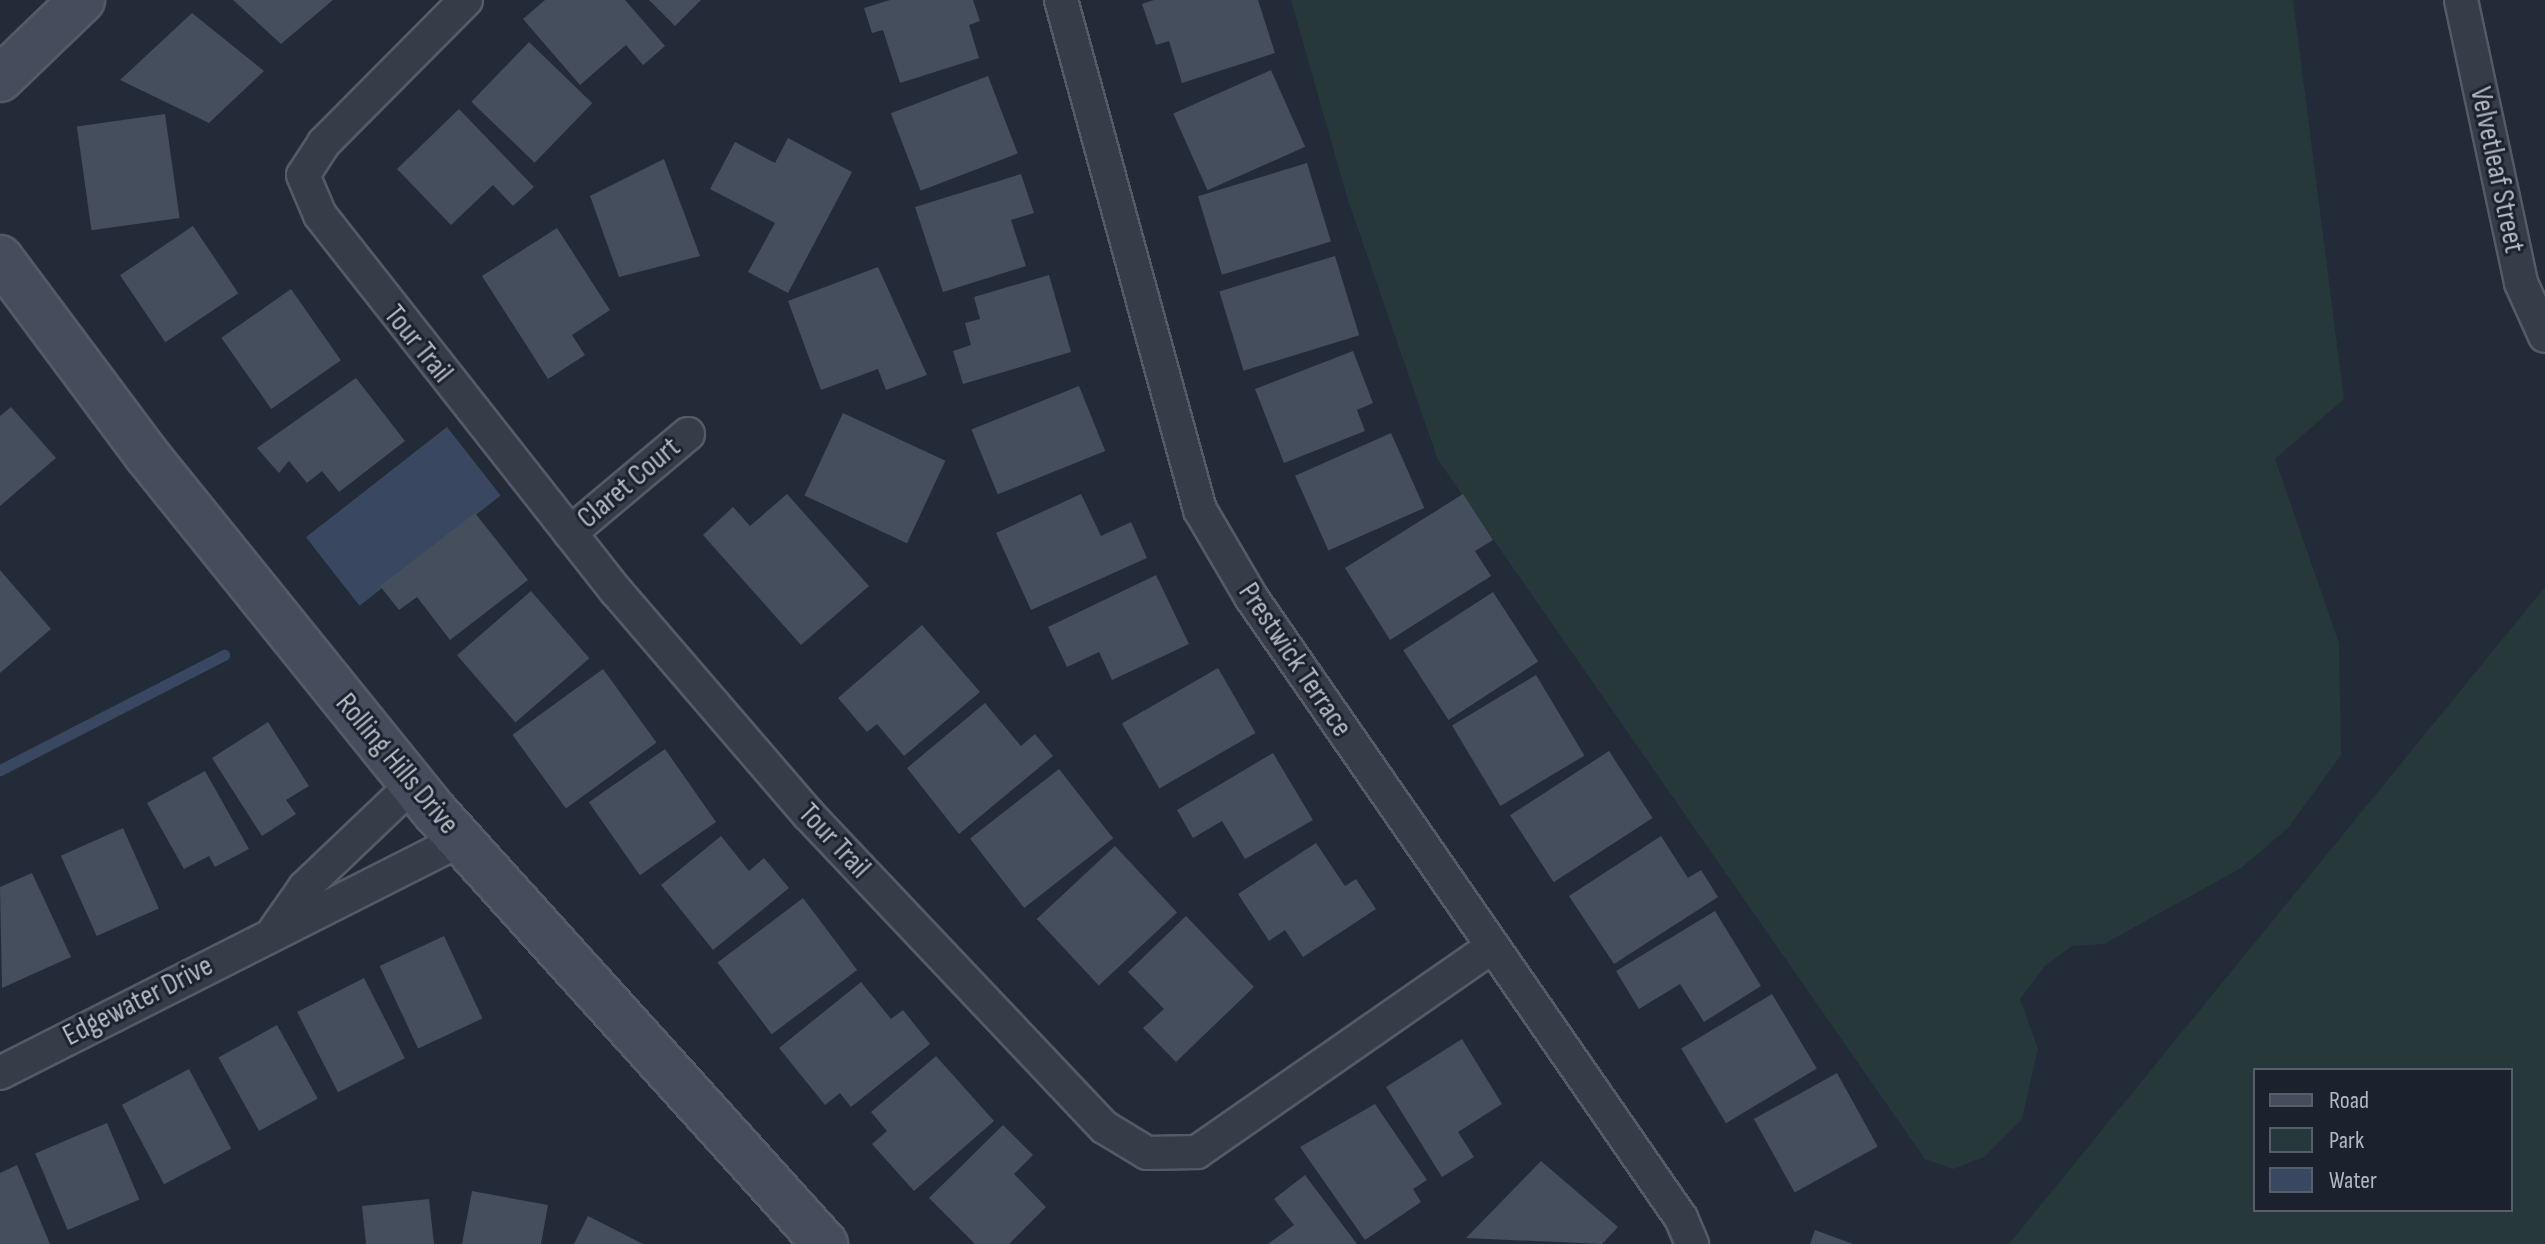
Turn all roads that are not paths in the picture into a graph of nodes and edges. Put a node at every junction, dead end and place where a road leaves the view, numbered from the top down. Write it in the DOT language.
graph roads {
  1 [pos="82,0"];
  2 [pos="466,0"];
  3 [pos="1061,0"];
  4 [pos="2461,0"];
  5 [pos="0,79"];
  6 [pos="0,258"];
  7 [pos="2545,336"];
  8 [pos="688,434"];
  9 [pos="570,533"];
  10 [pos="413,784"];
  11 [pos="460,840"];
  12 [pos="275,930"];
  13 [pos="1492,947"];
  14 [pos="0,1073"];
  15 [pos="825,1244"];
  16 [pos="1692,1244"];
  1 -- 5 [label="street"];
  2 -- 9 [label="street, Tour Trail"];
  3 -- 13 [label="street, Prestwick Terrace"];
  4 -- 7 [label="street, Velvetleaf Street"];
  6 -- 10 [label="street, Rolling Hills Drive"];
  8 -- 9 [label="street, Claret Court"];
  9 -- 13 [label="street, Tour Trail"];
  10 -- 11 [label="street, Rolling Hills Drive"];
  10 -- 12 [label="street, Edgewater Drive"];
  11 -- 12 [label="street, Edgewater Drive"];
  11 -- 15 [label="street, Rolling Hills Drive"];
  12 -- 14 [label="street, Edgewater Drive"];
  13 -- 16 [label="street, Prestwick Terrace"];
}
